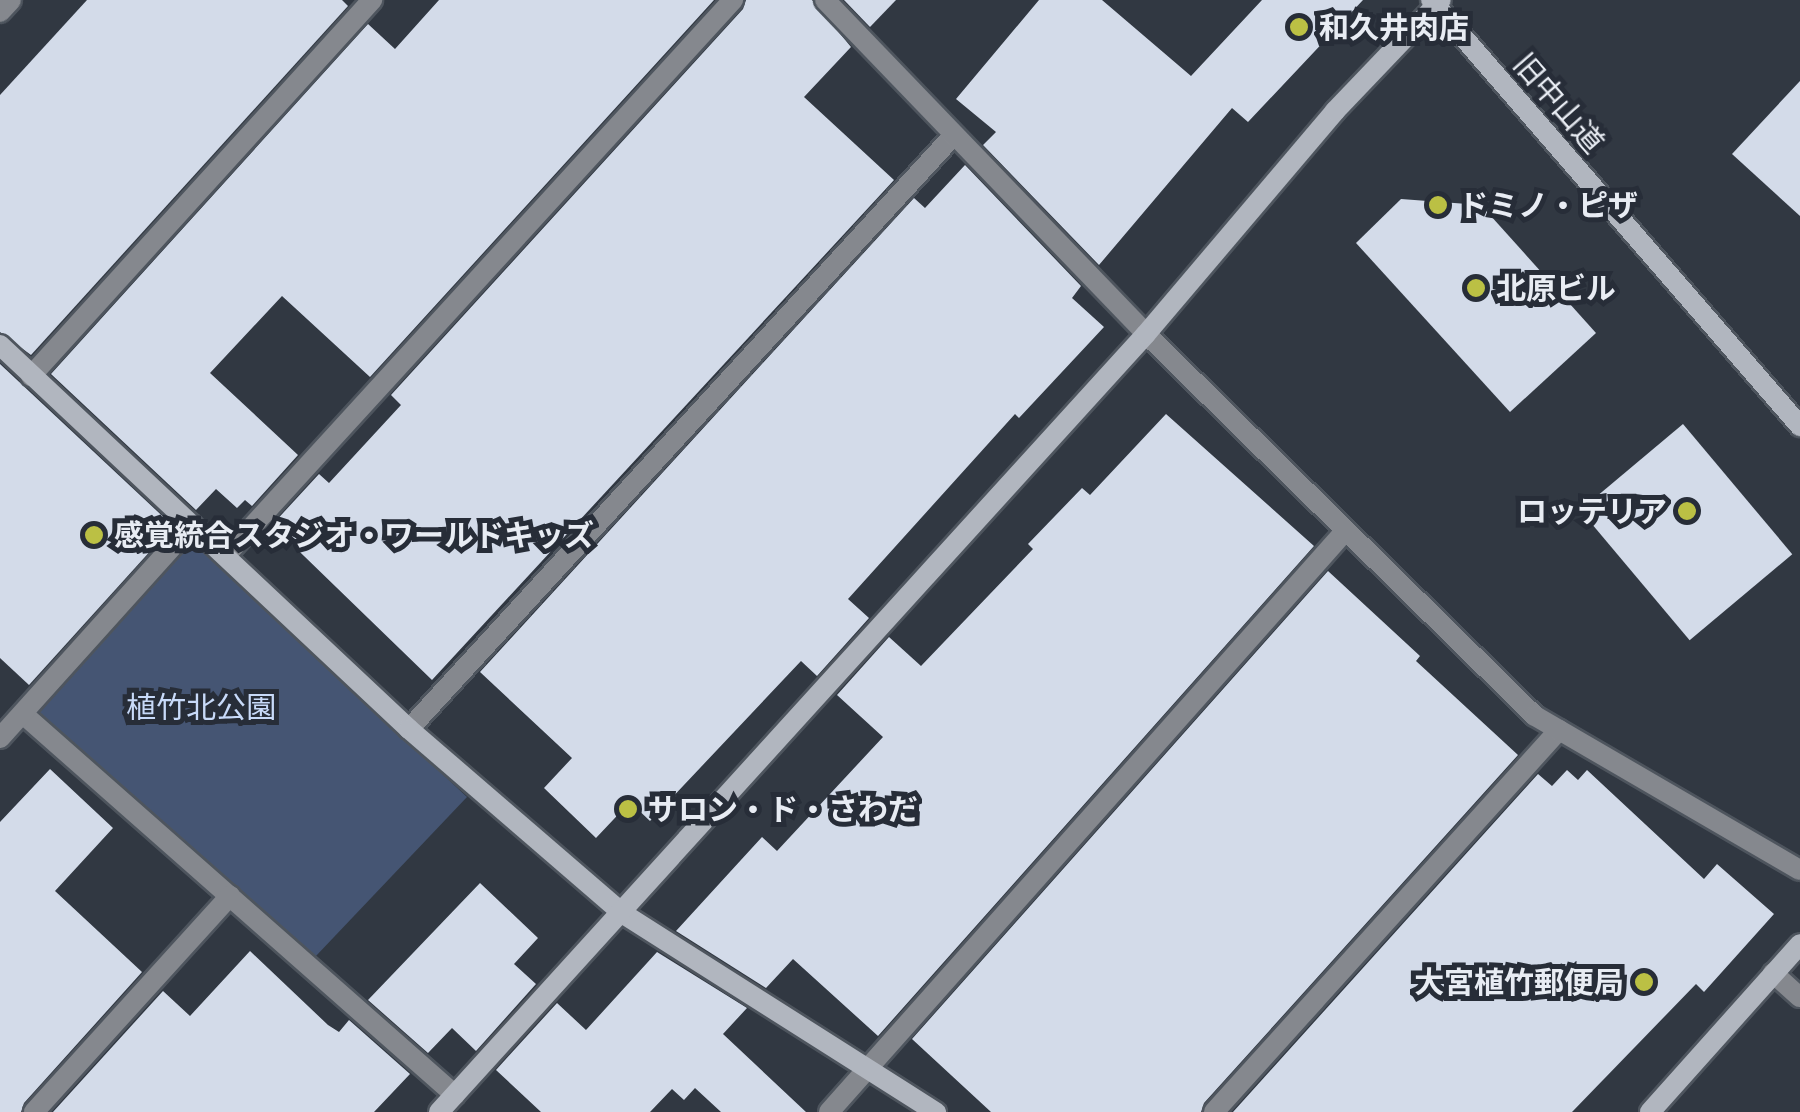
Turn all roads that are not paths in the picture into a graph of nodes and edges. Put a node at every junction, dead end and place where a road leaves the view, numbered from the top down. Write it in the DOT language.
graph roads {
  1 [pos="11,0"];
  2 [pos="372,0"];
  3 [pos="733,0"];
  4 [pos="824,0"];
  5 [pos="1436,2"];
  6 [pos="0,12"];
  7 [pos="953,136"];
  8 [pos="1146,334"];
  9 [pos="0,345"];
  10 [pos="31,376"];
  11 [pos="1800,426"];
  12 [pos="192,524"];
  13 [pos="1346,530"];
  14 [pos="226,555"];
  15 [pos="23,714"];
  16 [pos="408,729"];
  17 [pos="1560,730"];
  18 [pos="0,738"];
  19 [pos="1800,870"];
  20 [pos="230,896"];
  21 [pos="622,914"];
  22 [pos="1800,944"];
  23 [pos="1773,973"];
  24 [pos="1800,998"];
  25 [pos="869,1067"];
  26 [pos="455,1095"];
  27 [pos="34,1112"];
  28 [pos="439,1112"];
  29 [pos="829,1112"];
  30 [pos="936,1112"];
  31 [pos="1214,1112"];
  32 [pos="1650,1112"];
  1 -- 6 [label="street"];
  2 -- 10 [label="street"];
  3 -- 14 [label="street"];
  4 -- 7 [label="street"];
  5 -- 8 [label="street"];
  5 -- 11 [label="street, 旧中山道"];
  7 -- 8 [label="street"];
  7 -- 16 [label="street"];
  8 -- 13 [label="street"];
  8 -- 21 [label="street"];
  9 -- 10 [label="street"];
  10 -- 12 [label="street"];
  12 -- 14 [label="street"];
  12 -- 15 [label="street"];
  13 -- 17 [label="street"];
  13 -- 25 [label="street"];
  14 -- 16 [label="street"];
  15 -- 18 [label="street"];
  15 -- 20 [label="street"];
  16 -- 21 [label="street"];
  17 -- 19 [label="street"];
  17 -- 31 [label="street"];
  20 -- 26 [label="street"];
  20 -- 27 [label="street"];
  21 -- 25 [label="street"];
  21 -- 26 [label="street"];
  22 -- 23 [label="street"];
  23 -- 24 [label="street"];
  23 -- 32 [label="street"];
  25 -- 29 [label="street"];
  25 -- 30 [label="street"];
  26 -- 28 [label="street"];
}
